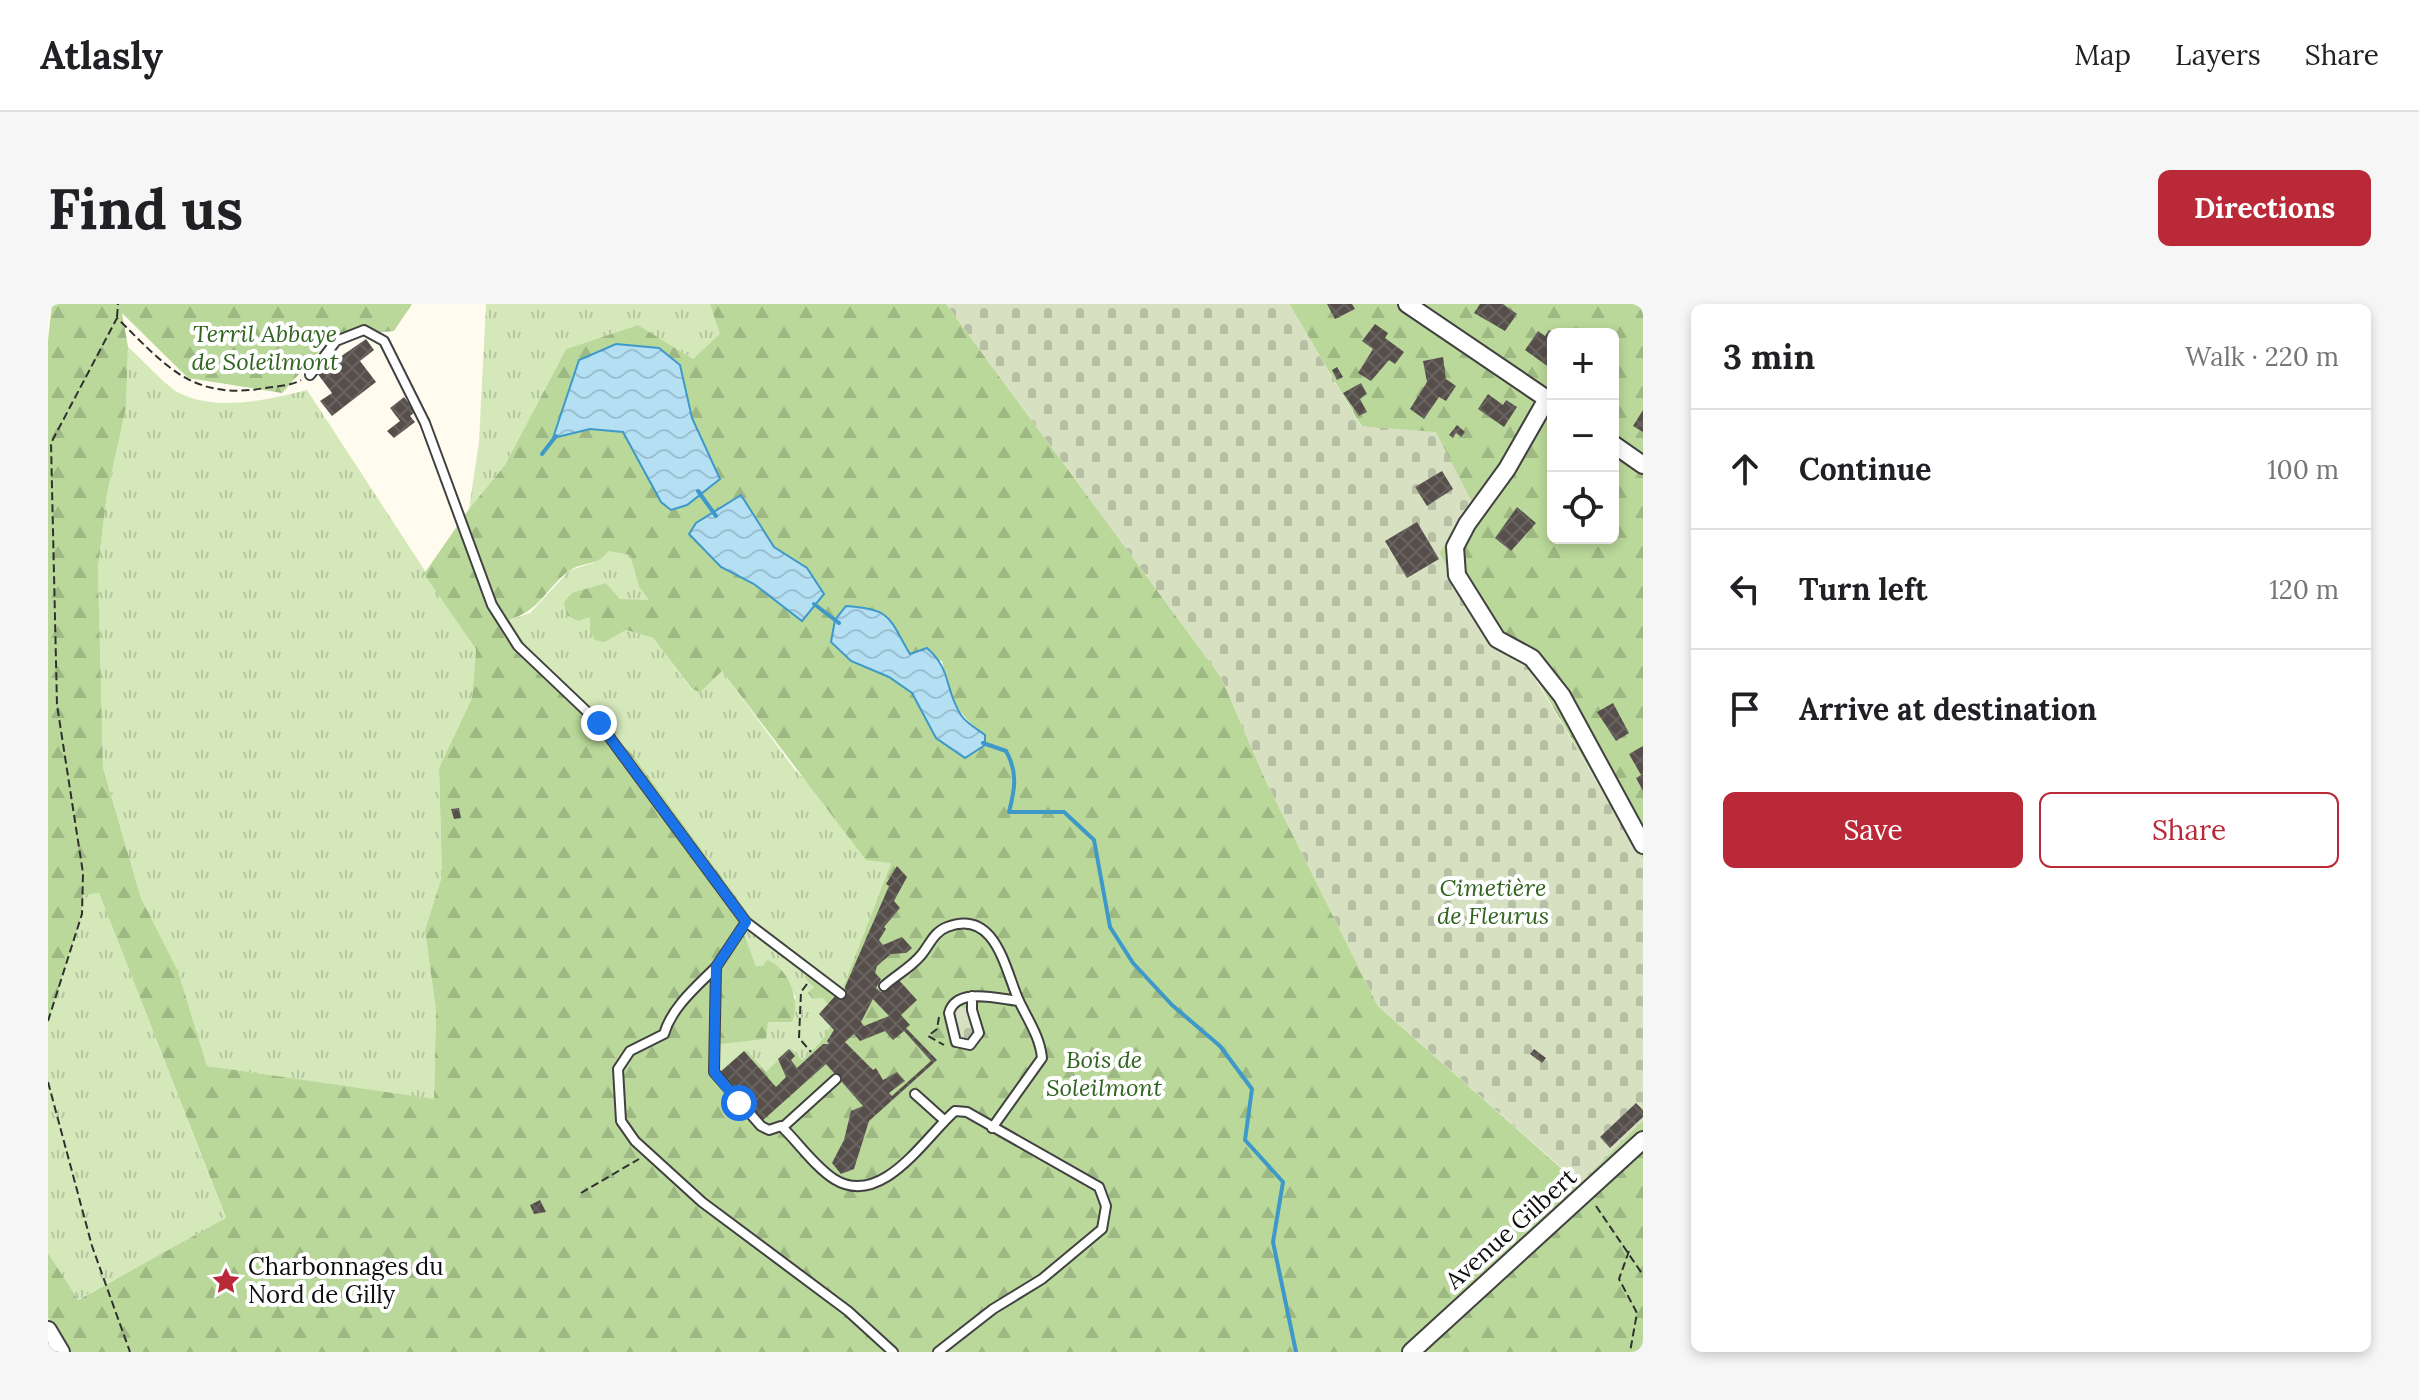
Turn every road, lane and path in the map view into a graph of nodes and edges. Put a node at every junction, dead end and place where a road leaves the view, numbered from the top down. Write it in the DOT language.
graph roads {
  1 [pos="118,304"];
  2 [pos="1407,304"];
  3 [pos="117,318"];
  4 [pos="310,375"];
  5 [pos="1549,400"];
  6 [pos="1547,406"];
  7 [pos="1619,448"];
  8 [pos="1643,465"];
  9 [pos="1643,845"];
  10 [pos="746,922"];
  11 [pos="716,967"];
  12 [pos="813,973"];
  13 [pos="884,986"];
  14 [pos="841,994"];
  15 [pos="972,996"];
  16 [pos="1019,1001"];
  17 [pos="950,1007"];
  18 [pos="48,1021"];
  19 [pos="956,1042"];
  20 [pos="811,1052"];
  21 [pos="836,1079"];
  22 [pos="48,1082"];
  23 [pos="915,1094"];
  24 [pos="944,1120"];
  25 [pos="783,1127"];
  26 [pos="992,1128"];
  27 [pos="1643,1140"];
  28 [pos="650,1152"];
  29 [pos="581,1193"];
  30 [pos="1587,1193"];
  31 [pos="1629,1251"];
  32 [pos="1643,1275"];
  33 [pos="48,1330"];
  34 [pos="61,1352"];
  35 [pos="130,1352"];
  36 [pos="893,1352"];
  37 [pos="938,1352"];
  38 [pos="1411,1352"];
  39 [pos="1630,1352"];
  1 -- 3 [label="path"];
  2 -- 5 [label="street"];
  3 -- 4 [label="path"];
  3 -- 18 [label="path"];
  4 -- 10 [label="lane"];
  6 -- 9 [label="street"];
  7 -- 8 [label="street"];
  10 -- 11 [label="lane"];
  10 -- 12 [label="lane"];
  11 -- 25 [label="lane"];
  11 -- 28 [label="lane"];
  12 -- 14 [label="lane"];
  12 -- 20 [label="path"];
  13 -- 16 [label="lane"];
  15 -- 16 [label="lane"];
  15 -- 17 [label="lane"];
  15 -- 19 [label="lane"];
  16 -- 26 [label="lane"];
  17 -- 19 [label="lane"];
  17 -- 19 [label="path"];
  21 -- 25 [label="lane"];
  22 -- 35 [label="path"];
  23 -- 24 [label="lane"];
  24 -- 25 [label="lane"];
  24 -- 26 [label="lane"];
  26 -- 37 [label="lane"];
  27 -- 30 [label="street, Avenue Gilbert"];
  28 -- 29 [label="path"];
  28 -- 36 [label="lane"];
  30 -- 31 [label="path"];
  30 -- 38 [label="street, Avenue Gilbert"];
  31 -- 32 [label="path"];
  31 -- 39 [label="path"];
  33 -- 34 [label="street"];
}
